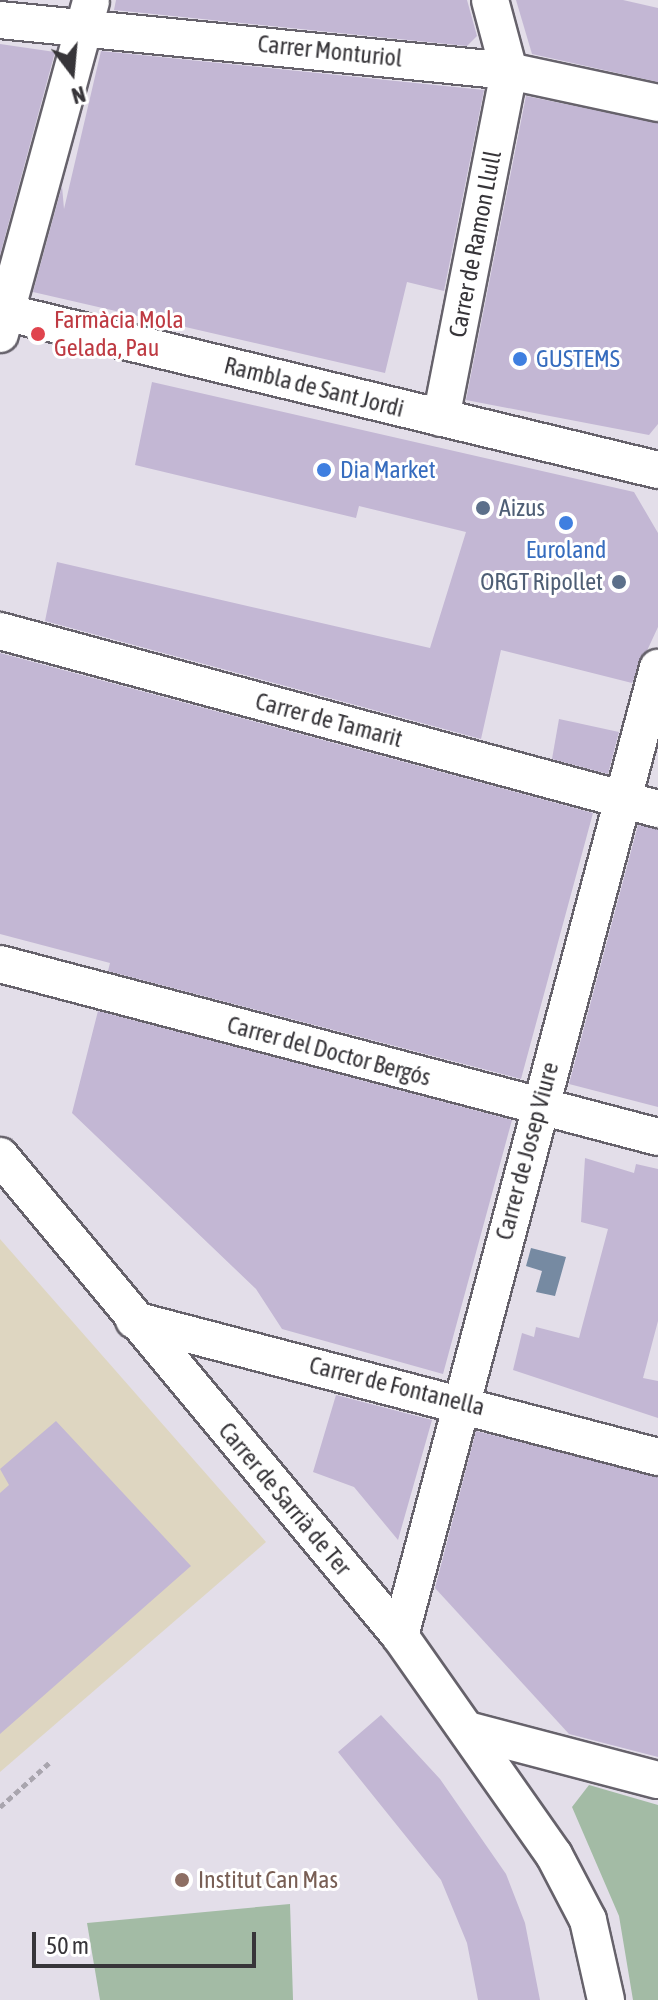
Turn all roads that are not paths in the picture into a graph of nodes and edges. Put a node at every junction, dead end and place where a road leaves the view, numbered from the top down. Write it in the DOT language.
graph roads {
  1 [pos="490,0"];
  2 [pos="88,12"];
  3 [pos="0,20"];
  4 [pos="509,71"];
  5 [pos="658,103"];
  6 [pos="2,319"];
  7 [pos="441,418"];
  8 [pos="642,466"];
  9 [pos="0,631"];
  10 [pos="658,668"];
  11 [pos="619,799"];
  12 [pos="658,809"];
  13 [pos="0,964"];
  14 [pos="539,1107"];
  15 [pos="658,1137"];
  16 [pos="0,1156"];
  17 [pos="134,1320"];
  18 [pos="459,1401"];
  19 [pos="658,1457"];
  20 [pos="400,1636"];
  21 [pos="467,1730"];
  22 [pos="658,1780"];
  23 [pos="554,1855"];
  24 [pos="582,2000"];
  25 [pos="606,2000"];
  1 -- 4 [label="street"];
  2 -- 3 [label="street, Carrer Monturiol"];
  2 -- 4 [label="street, Carrer Monturiol"];
  2 -- 6 [label="street"];
  4 -- 5 [label="street, Carrer Monturiol"];
  4 -- 7 [label="street, Carrer de Ramon Llull"];
  6 -- 7 [label="street, Rambla de Sant Jordi"];
  7 -- 8 [label="street, Rambla de Sant Jordi"];
  9 -- 11 [label="street, Carrer de Tamarit"];
  10 -- 11 [label="street, Carrer de Josep Viure"];
  11 -- 12 [label="street, Carrer de Tamarit"];
  11 -- 14 [label="street, Carrer de Josep Viure"];
  13 -- 14 [label="street, Carrer del Doctor Bergós"];
  14 -- 15 [label="street, Carrer del Doctor Bergós"];
  14 -- 18 [label="street, Carrer de Josep Viure"];
  16 -- 17 [label="street, Carrer de Sarrià de Ter"];
  17 -- 18 [label="street, Carrer de Fontanella"];
  17 -- 20 [label="street, Carrer de Sarrià de Ter"];
  18 -- 19 [label="street, Carrer de Fontanella"];
  18 -- 20 [label="street, Carrer de Josep Viure"];
  20 -- 21 [label="street, Carrer de Sarrià de Ter"];
  21 -- 22 [label="street"];
  21 -- 23 [label="street, Carrer de Sarrià de Ter"];
  23 -- 24 [label="street, Carrer de Sarrià de Ter"];
  23 -- 25 [label="street, Carrer de Sarrià de Ter"];
}
